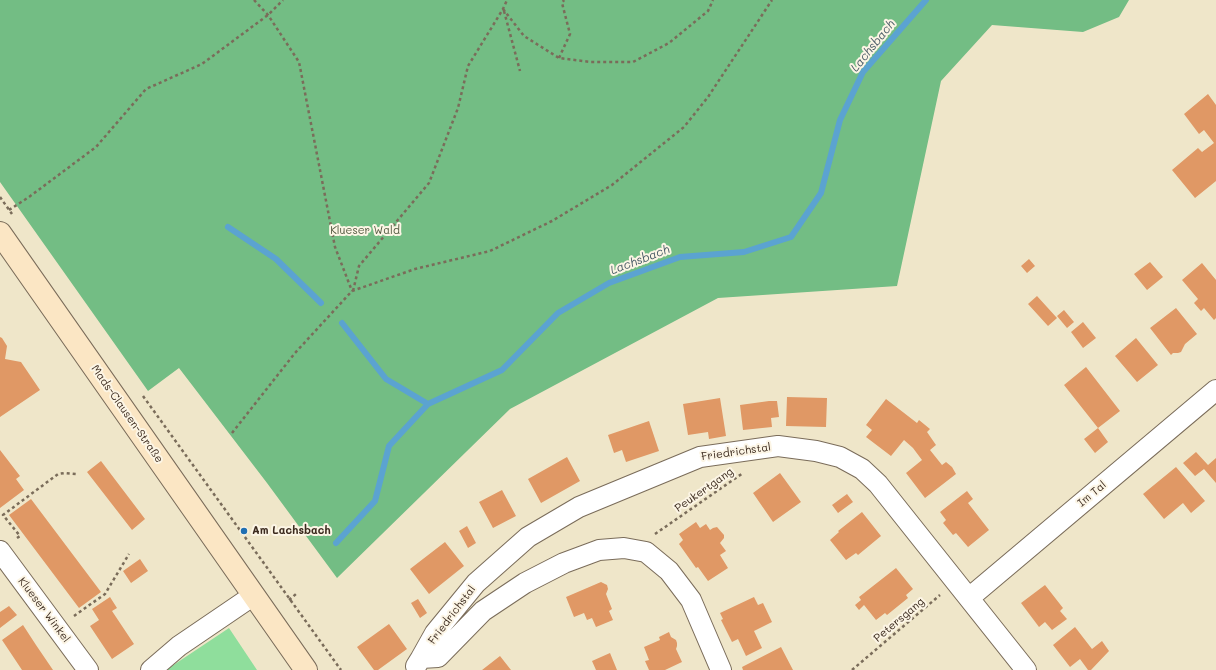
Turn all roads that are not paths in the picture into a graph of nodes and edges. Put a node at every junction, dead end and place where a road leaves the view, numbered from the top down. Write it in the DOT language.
graph roads {
  1 [pos="0,233"];
  2 [pos="1216,390"];
  3 [pos="0,551"];
  4 [pos="254,595"];
  5 [pos="969,598"];
  6 [pos="417,664"];
  7 [pos="88,670"];
  8 [pos="150,670"];
  9 [pos="306,670"];
  10 [pos="721,670"];
  11 [pos="1026,670"];
  1 -- 4 [label="main road, Mads-Clausen-Straße"];
  2 -- 5 [label="street, Im Tal"];
  3 -- 7 [label="street, Klueser Winkel"];
  4 -- 8 [label="street"];
  4 -- 9 [label="main road, Mads-Clausen-Straße"];
  5 -- 6 [label="street, Friedrichstal"];
  5 -- 11 [label="street, Friedrichstal"];
  6 -- 10 [label="street"];
}
